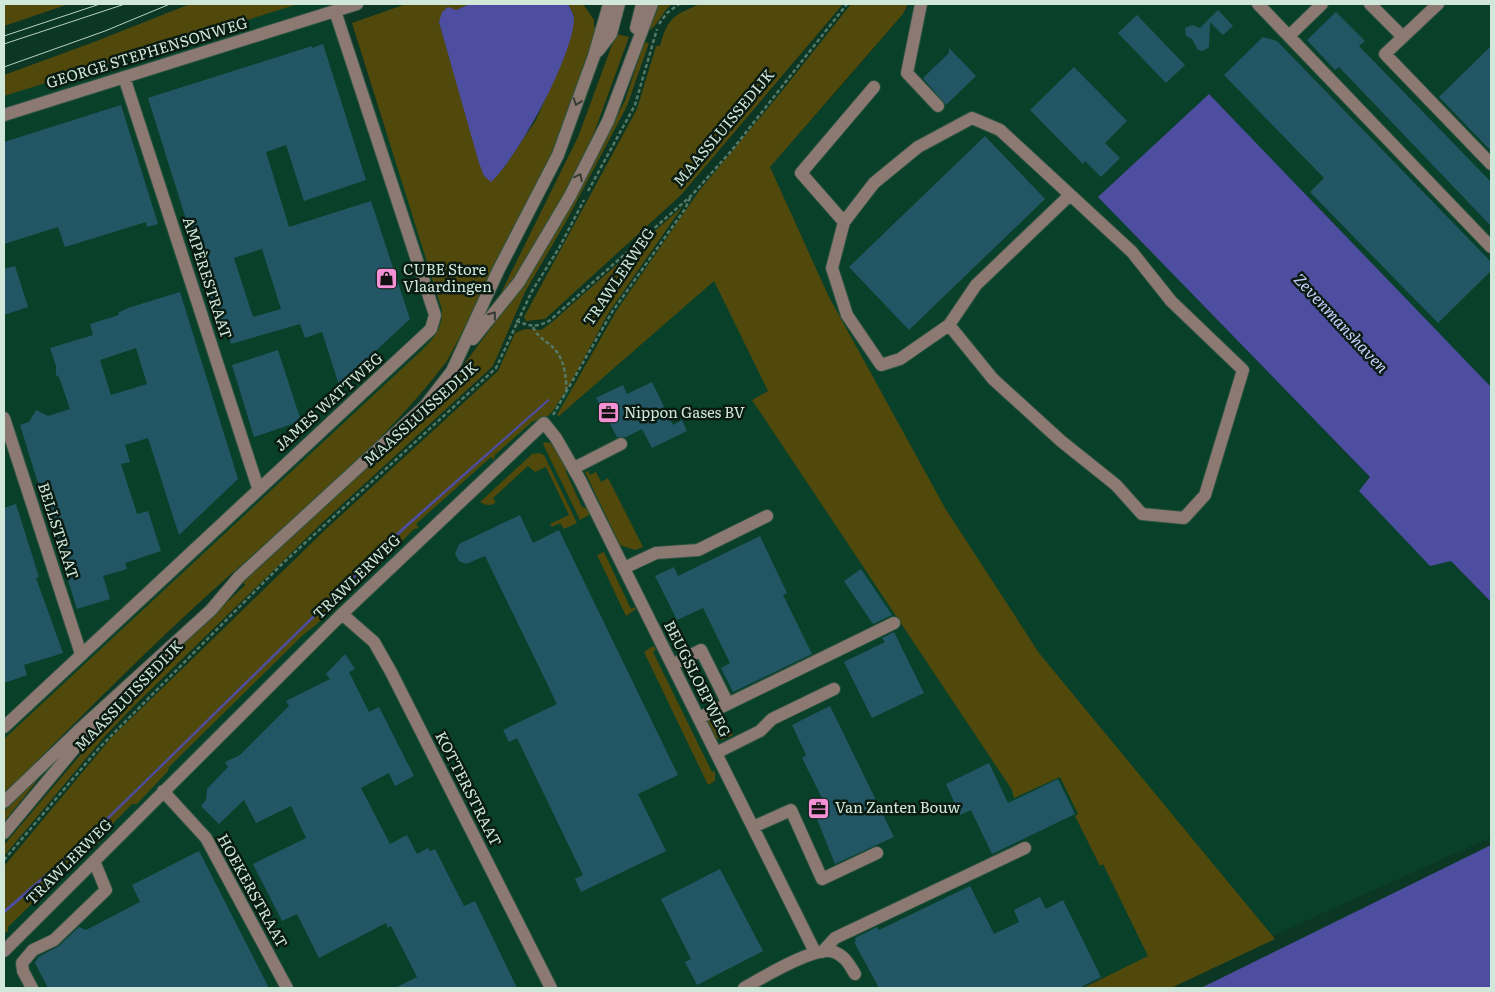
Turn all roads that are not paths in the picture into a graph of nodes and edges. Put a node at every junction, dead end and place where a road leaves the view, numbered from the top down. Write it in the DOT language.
graph roads {
  1 [pos="358,4"];
  2 [pos="609,4"];
  3 [pos="619,4"];
  4 [pos="642,4"];
  5 [pos="652,4"];
  6 [pos="921,4"];
  7 [pos="1258,4"];
  8 [pos="1322,4"];
  9 [pos="1370,4"];
  10 [pos="1438,4"];
  11 [pos="335,11"];
  12 [pos="1289,36"];
  13 [pos="1403,37"];
  14 [pos="594,56"];
  15 [pos="631,58"];
  16 [pos="124,77"];
  17 [pos="874,87"];
  18 [pos="938,106"];
  19 [pos="4,115"];
  20 [pos="1491,164"];
  21 [pos="1070,195"];
  22 [pos="844,222"];
  23 [pos="1491,247"];
  24 [pos="949,325"];
  25 [pos="462,353"];
  26 [pos="4,418"];
  27 [pos="544,423"];
  28 [pos="621,444"];
  29 [pos="574,468"];
  30 [pos="258,488"];
  31 [pos="767,516"];
  32 [pos="624,568"];
  33 [pos="342,614"];
  34 [pos="894,623"];
  35 [pos="81,654"];
  36 [pos="672,665"];
  37 [pos="834,689"];
  38 [pos="113,700"];
  39 [pos="728,704"];
  40 [pos="698,718"];
  41 [pos="4,727"];
  42 [pos="716,753"];
  43 [pos="163,791"];
  44 [pos="4,802"];
  45 [pos="753,827"];
  46 [pos="4,833"];
  47 [pos="1025,848"];
  48 [pos="877,853"];
  49 [pos="94,861"];
  50 [pos="4,951"];
  51 [pos="818,952"];
  52 [pos="855,974"];
  53 [pos="32,988"];
  54 [pos="287,988"];
  55 [pos="551,988"];
  56 [pos="744,988"];
  1 -- 11 [label="street, GEORGE STEPHENSONWEG"];
  2 -- 14 [label="street, MAASSLUISSEDIJK"];
  3 -- 14 [label="street, MAASSLUISSEDIJK"];
  4 -- 15 [label="street, MAASSLUISSEDIJK"];
  5 -- 15 [label="street, MAASSLUISSEDIJK"];
  6 -- 18 [label="street"];
  7 -- 12 [label="street"];
  8 -- 12 [label="street"];
  9 -- 13 [label="street"];
  10 -- 13 [label="street"];
  11 -- 16 [label="street, GEORGE STEPHENSONWEG"];
  11 -- 30 [label="street, JAMES WATTWEG"];
  12 -- 23 [label="street"];
  13 -- 20 [label="street"];
  14 -- 25 [label="street, MAASSLUISSEDIJK, one-way"];
  25 -- 15 [label="street, MAASSLUISSEDIJK, one-way"];
  16 -- 19 [label="street, GEORGE STEPHENSONWEG"];
  16 -- 30 [label="street, AMPÈRESTRAAT"];
  17 -- 22 [label="street"];
  21 -- 22 [label="street"];
  21 -- 24 [label="street"];
  21 -- 24 [label="street"];
  22 -- 24 [label="street"];
  25 -- 38 [label="street, MAASSLUISSEDIJK"];
  26 -- 35 [label="street, BELLSTRAAT"];
  27 -- 29 [label="street, BEUGSLOEPWEG"];
  27 -- 33 [label="street, TRAWLERWEG"];
  28 -- 29 [label="street"];
  29 -- 32 [label="street, BEUGSLOEPWEG"];
  30 -- 35 [label="street, JAMES WATTWEG"];
  31 -- 32 [label="street"];
  32 -- 36 [label="street, BEUGSLOEPWEG"];
  33 -- 43 [label="street, TRAWLERWEG"];
  33 -- 55 [label="street, KOTTERSTRAAT"];
  34 -- 39 [label="street"];
  35 -- 41 [label="street, JAMES WATTWEG"];
  36 -- 39 [label="street"];
  36 -- 40 [label="street, BEUGSLOEPWEG"];
  37 -- 42 [label="street"];
  38 -- 44 [label="street, MAASSLUISSEDIJK"];
  38 -- 46 [label="street, MAASSLUISSEDIJK"];
  39 -- 40 [label="street"];
  40 -- 42 [label="street, BEUGSLOEPWEG"];
  42 -- 45 [label="street, BEUGSLOEPWEG"];
  43 -- 49 [label="street, TRAWLERWEG"];
  43 -- 54 [label="street, HOEKERSTRAAT"];
  45 -- 48 [label="street"];
  45 -- 51 [label="street, BEUGSLOEPWEG"];
  47 -- 51 [label="street"];
  49 -- 50 [label="street, TRAWLERWEG"];
  49 -- 53 [label="street"];
  51 -- 52 [label="street"];
  51 -- 56 [label="street"];
}
